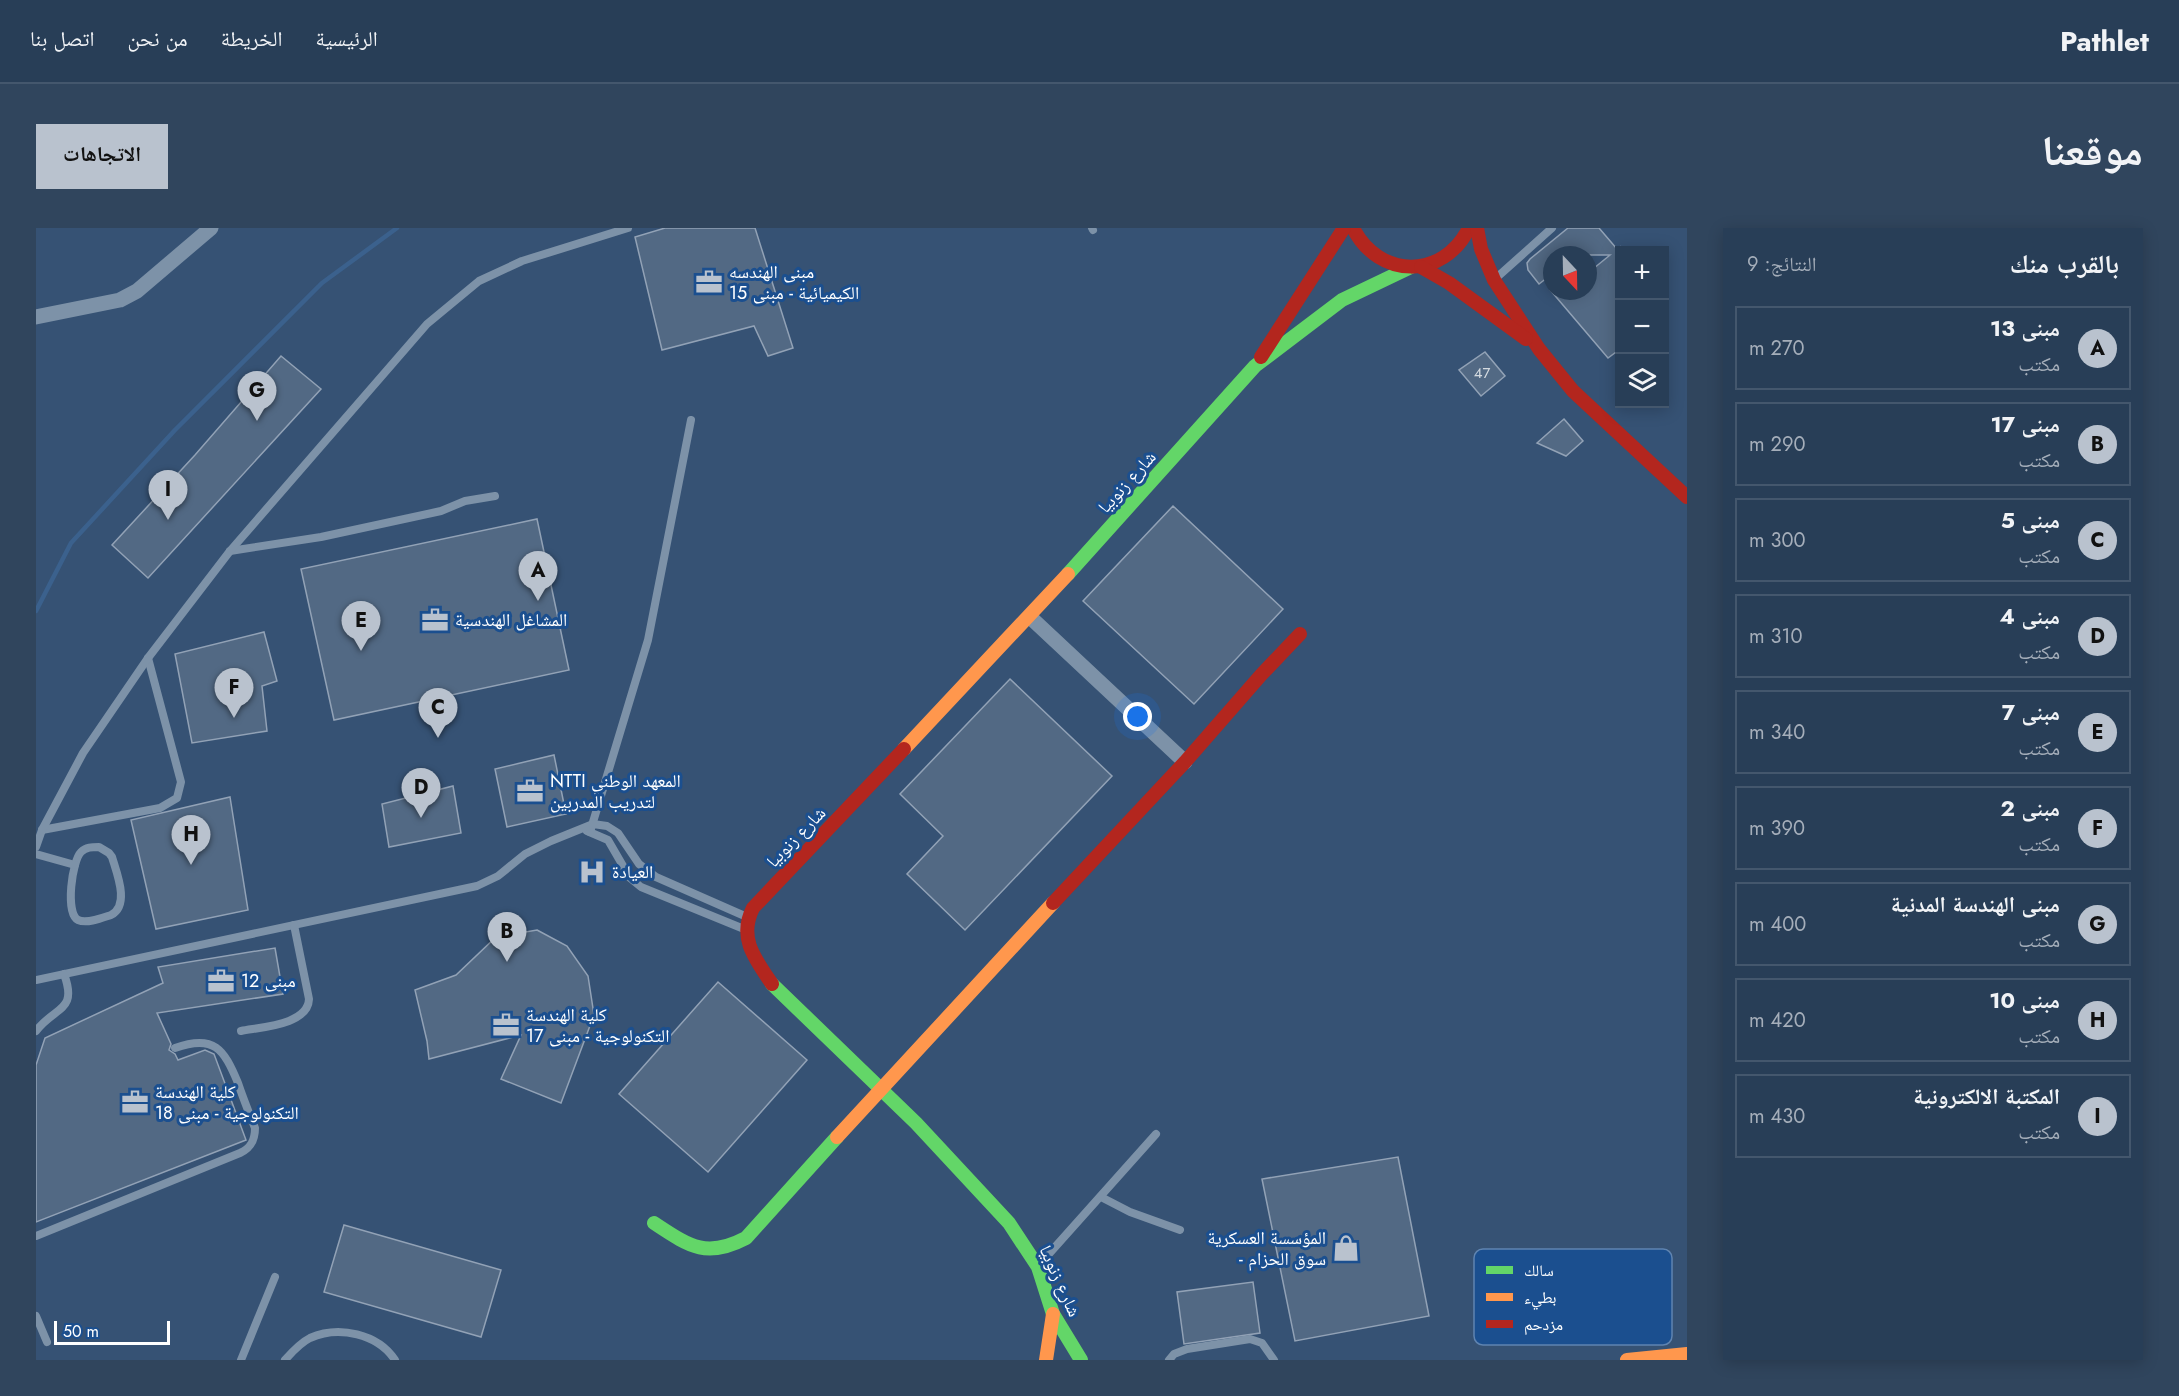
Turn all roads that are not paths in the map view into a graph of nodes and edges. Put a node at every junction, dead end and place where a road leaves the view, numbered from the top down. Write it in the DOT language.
graph roads {
  1 [pos="211,228"];
  2 [pos="628,228"];
  3 [pos="1344,228"];
  4 [pos="1353,228"];
  5 [pos="1469,228"];
  6 [pos="1477,228"];
  7 [pos="1552,228"];
  8 [pos="1416,267"];
  9 [pos="1479,287"];
  10 [pos="36,317"];
  11 [pos="1539,349"];
  12 [pos="1255,366"];
  13 [pos="691,420"];
  14 [pos="495,496"];
  15 [pos="1687,497"];
  16 [pos="230,551"];
  17 [pos="1030,618"];
  18 [pos="1300,634"];
  19 [pos="148,658"];
  20 [pos="1185,762"];
  21 [pos="592,828"];
  22 [pos="42,830"];
  23 [pos="36,847"];
  24 [pos="36,854"];
  25 [pos="75,865"];
  26 [pos="644,870"];
  27 [pos="636,883"];
  28 [pos="668,884"];
  29 [pos="663,896"];
  30 [pos="747,924"];
  31 [pos="294,925"];
  32 [pos="64,975"];
  33 [pos="36,981"];
  34 [pos="36,1031"];
  35 [pos="241,1031"];
  36 [pos="175,1048"];
  37 [pos="880,1088"];
  38 [pos="1156,1134"];
  39 [pos="1101,1197"];
  40 [pos="654,1223"];
  41 [pos="1180,1230"];
  42 [pos="36,1236"];
  43 [pos="1038,1267"];
  44 [pos="275,1277"];
  45 [pos="1053,1314"];
  46 [pos="36,1316"];
  47 [pos="47,1342"];
  48 [pos="1687,1354"];
  49 [pos="241,1360"];
  50 [pos="285,1360"];
  51 [pos="395,1360"];
  52 [pos="1046,1360"];
  53 [pos="1081,1360"];
  54 [pos="1169,1360"];
  55 [pos="1274,1360"];
  56 [pos="1627,1360"];
  1 -- 10 [label="street"];
  2 -- 16 [label="lane"];
  3 -- 12 [label="main road, شارع زنوبيا"];
  4 -- 8 [label="main road"];
  5 -- 8 [label="main road, شارع زنوبيا"];
  6 -- 9 [label="main road"];
  7 -- 9 [label="lane"];
  8 -- 9 [label="main road"];
  8 -- 12 [label="main road, شارع زنوبيا"];
  9 -- 11 [label="main road"];
  9 -- 11 [label="main road"];
  11 -- 15 [label="main road"];
  12 -- 17 [label="main road, شارع زنوبيا"];
  13 -- 21 [label="lane"];
  14 -- 16 [label="lane"];
  16 -- 19 [label="lane"];
  17 -- 20 [label="street"];
  17 -- 30 [label="main road, شارع زنوبيا"];
  18 -- 20 [label="main road"];
  19 -- 22 [label="lane"];
  19 -- 22 [label="lane"];
  20 -- 37 [label="main road"];
  21 -- 26 [label="lane"];
  21 -- 27 [label="lane"];
  21 -- 31 [label="lane"];
  22 -- 23 [label="lane"];
  24 -- 25 [label="lane"];
  25 -- 25 [label="lane"];
  26 -- 27 [label="lane"];
  26 -- 28 [label="lane"];
  27 -- 29 [label="lane"];
  28 -- 29 [label="lane"];
  28 -- 30 [label="lane"];
  29 -- 30 [label="lane"];
  30 -- 37 [label="main road, شارع زنوبيا"];
  31 -- 32 [label="lane"];
  31 -- 35 [label="lane"];
  32 -- 33 [label="lane"];
  32 -- 34 [label="lane"];
  36 -- 42 [label="lane"];
  37 -- 40 [label="main road"];
  37 -- 43 [label="main road, شارع زنوبيا"];
  38 -- 39 [label="lane"];
  39 -- 41 [label="lane"];
  39 -- 43 [label="lane"];
  43 -- 45 [label="main road, شارع زنوبيا"];
  44 -- 49 [label="lane"];
  45 -- 52 [label="main road"];
  45 -- 53 [label="main road, شارع زنوبيا"];
  46 -- 47 [label="lane"];
  48 -- 56 [label="main road"];
  50 -- 51 [label="lane"];
  54 -- 55 [label="lane"];
}
